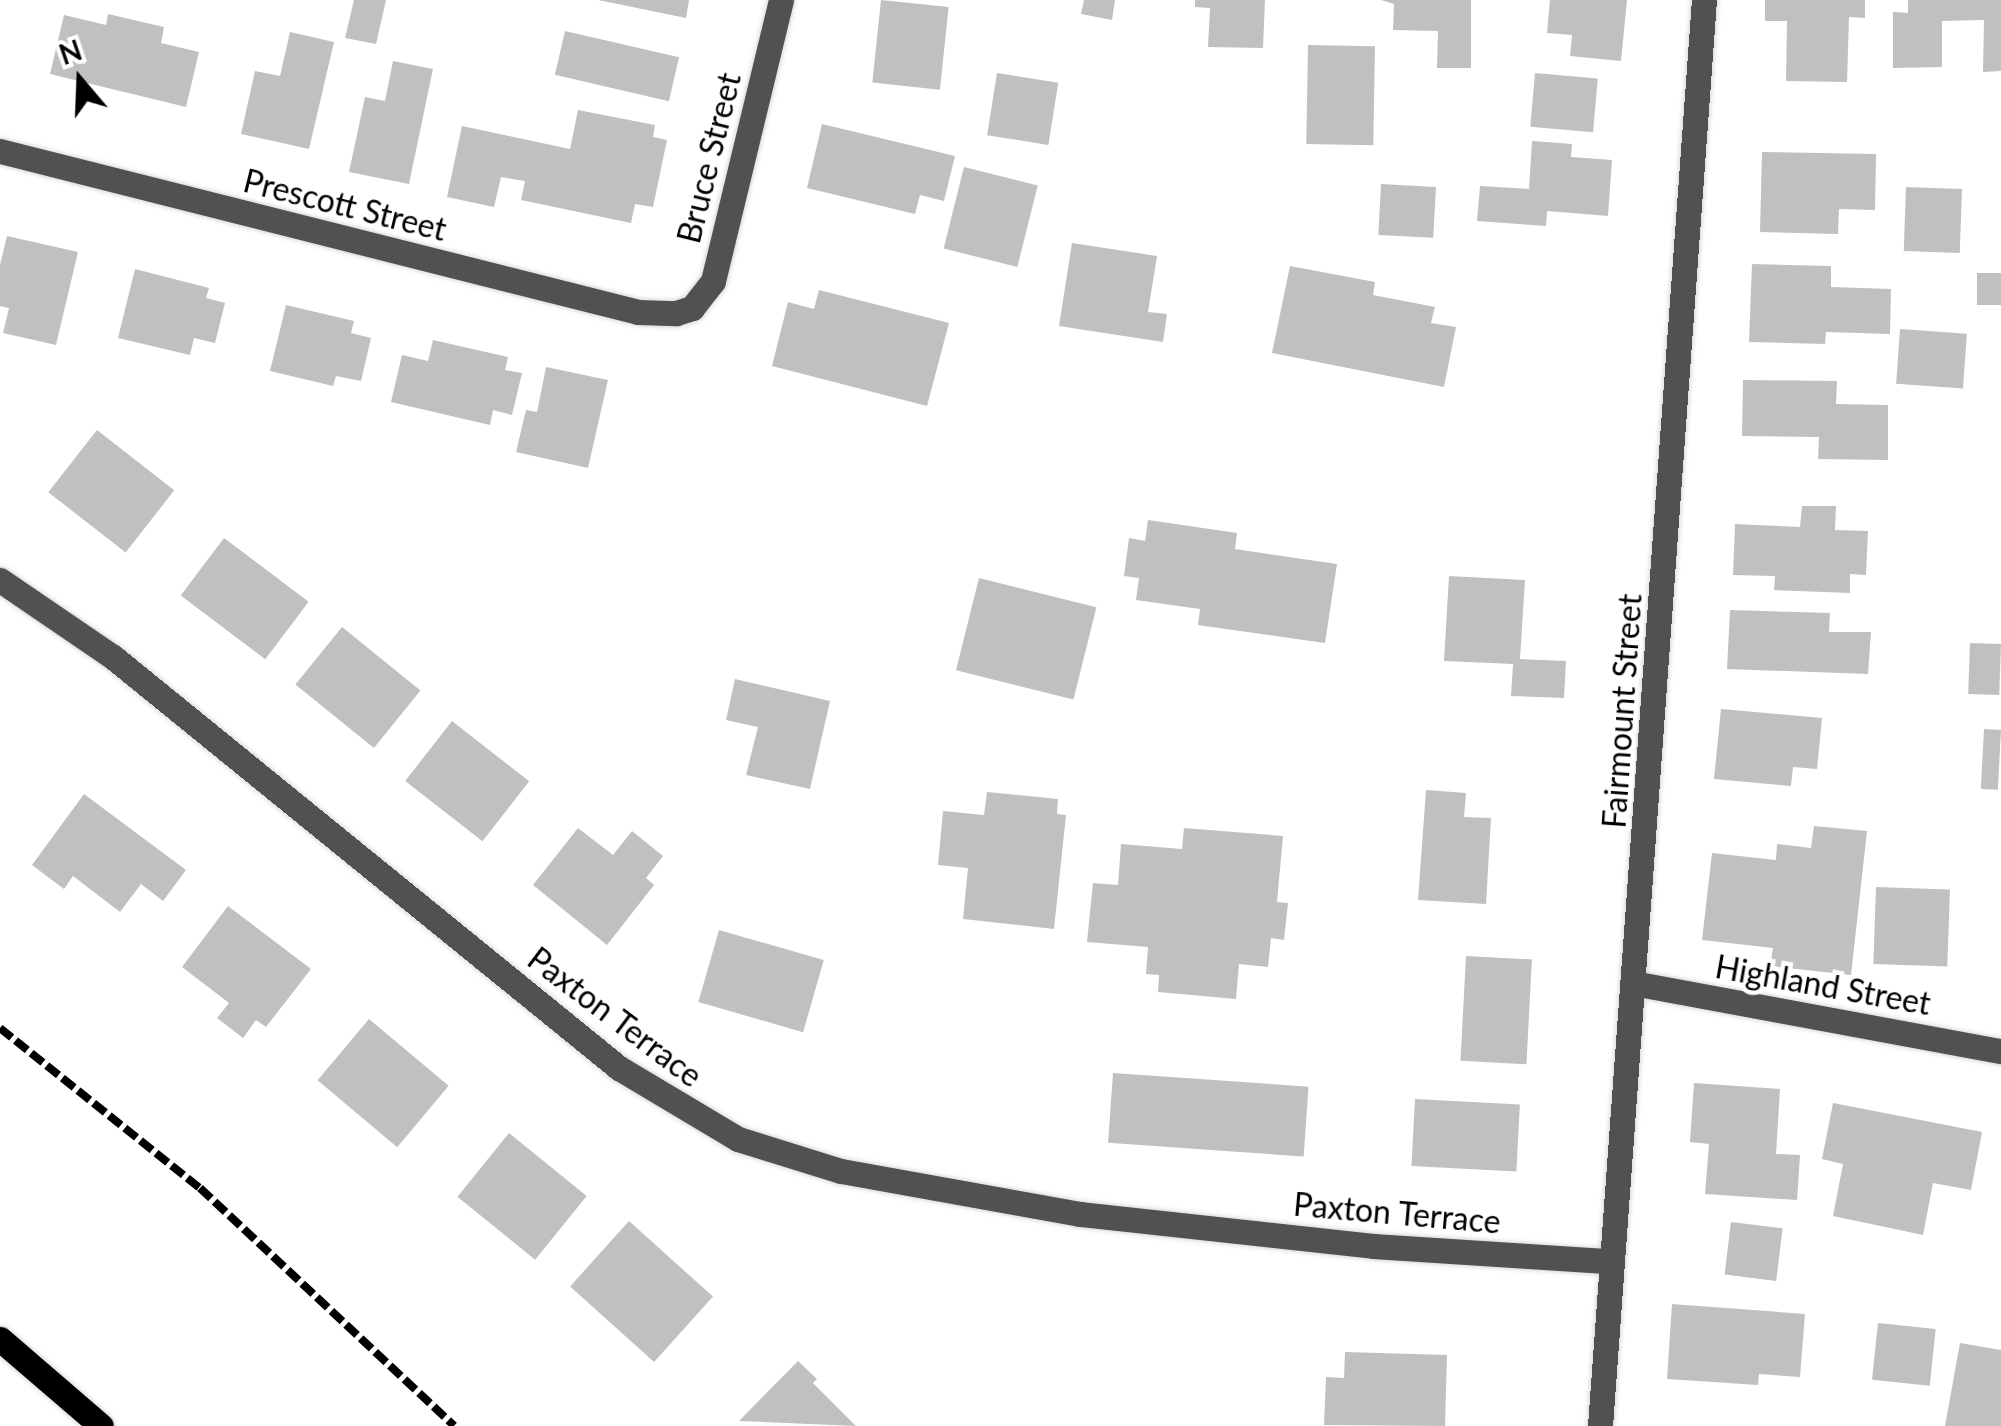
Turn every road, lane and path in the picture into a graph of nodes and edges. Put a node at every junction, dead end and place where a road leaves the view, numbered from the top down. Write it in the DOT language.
graph roads {
  1 [pos="781,0"];
  2 [pos="1704,0"];
  3 [pos="0,151"];
  4 [pos="676,313"];
  5 [pos="0,580"];
  6 [pos="1633,984"];
  7 [pos="2001,1051"];
  8 [pos="1609,1261"];
  9 [pos="0,1340"];
  10 [pos="100,1426"];
  11 [pos="1600,1426"];
  1 -- 4 [label="street, Bruce Street"];
  2 -- 6 [label="street, Fairmount Street"];
  3 -- 4 [label="street, Prescott Street"];
  5 -- 8 [label="street, Paxton Terrace"];
  6 -- 7 [label="street, Highland Street"];
  6 -- 8 [label="street, Fairmount Street"];
  8 -- 11 [label="street, Fairmount Street"];
  9 -- 10 [label="main road"];
}
